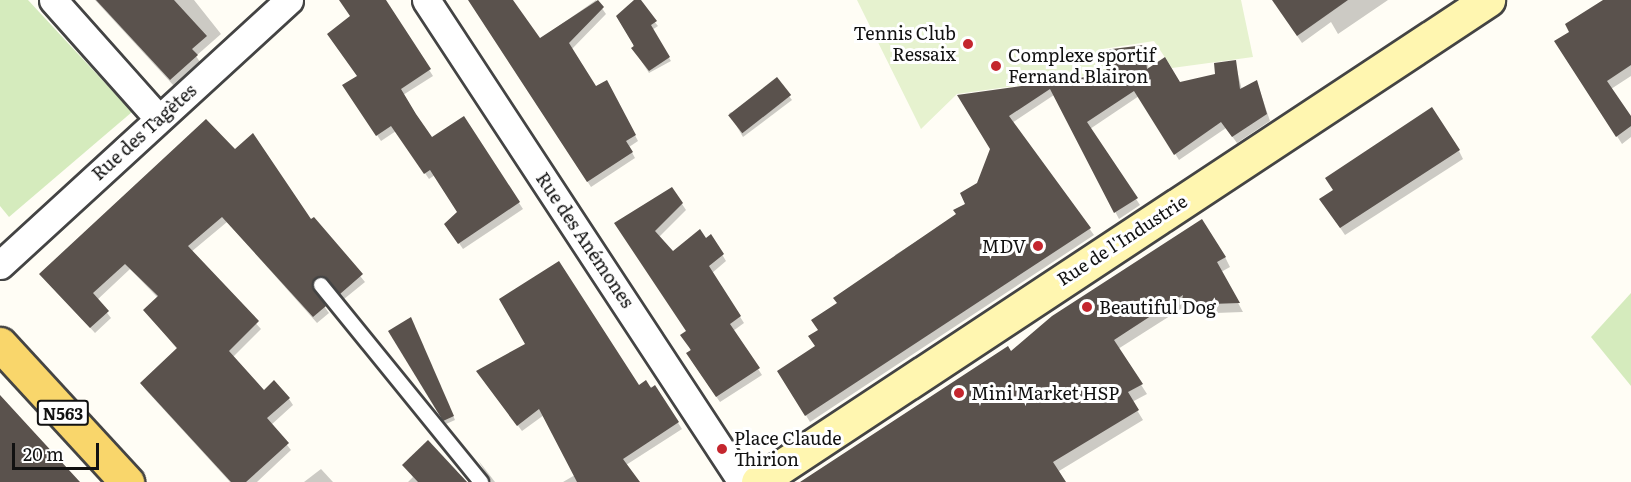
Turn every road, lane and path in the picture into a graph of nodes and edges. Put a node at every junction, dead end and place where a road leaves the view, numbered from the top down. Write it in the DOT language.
graph roads {
  1 [pos="53,0"];
  2 [pos="288,0"];
  3 [pos="426,0"];
  4 [pos="1488,0"];
  5 [pos="159,119"];
  6 [pos="0,265"];
  7 [pos="321,285"];
  8 [pos="0,345"];
  9 [pos="127,482"];
  10 [pos="481,482"];
  11 [pos="742,482"];
  12 [pos="758,482"];
  1 -- 5 [label="street"];
  2 -- 5 [label="street, Rue des Tagètes"];
  3 -- 11 [label="street, Rue des Anémones"];
  4 -- 12 [label="street, Rue de l'Industrie"];
  5 -- 6 [label="street, Rue des Tagètes"];
  7 -- 10 [label="lane"];
  8 -- 9 [label="main road, N563"];
}
